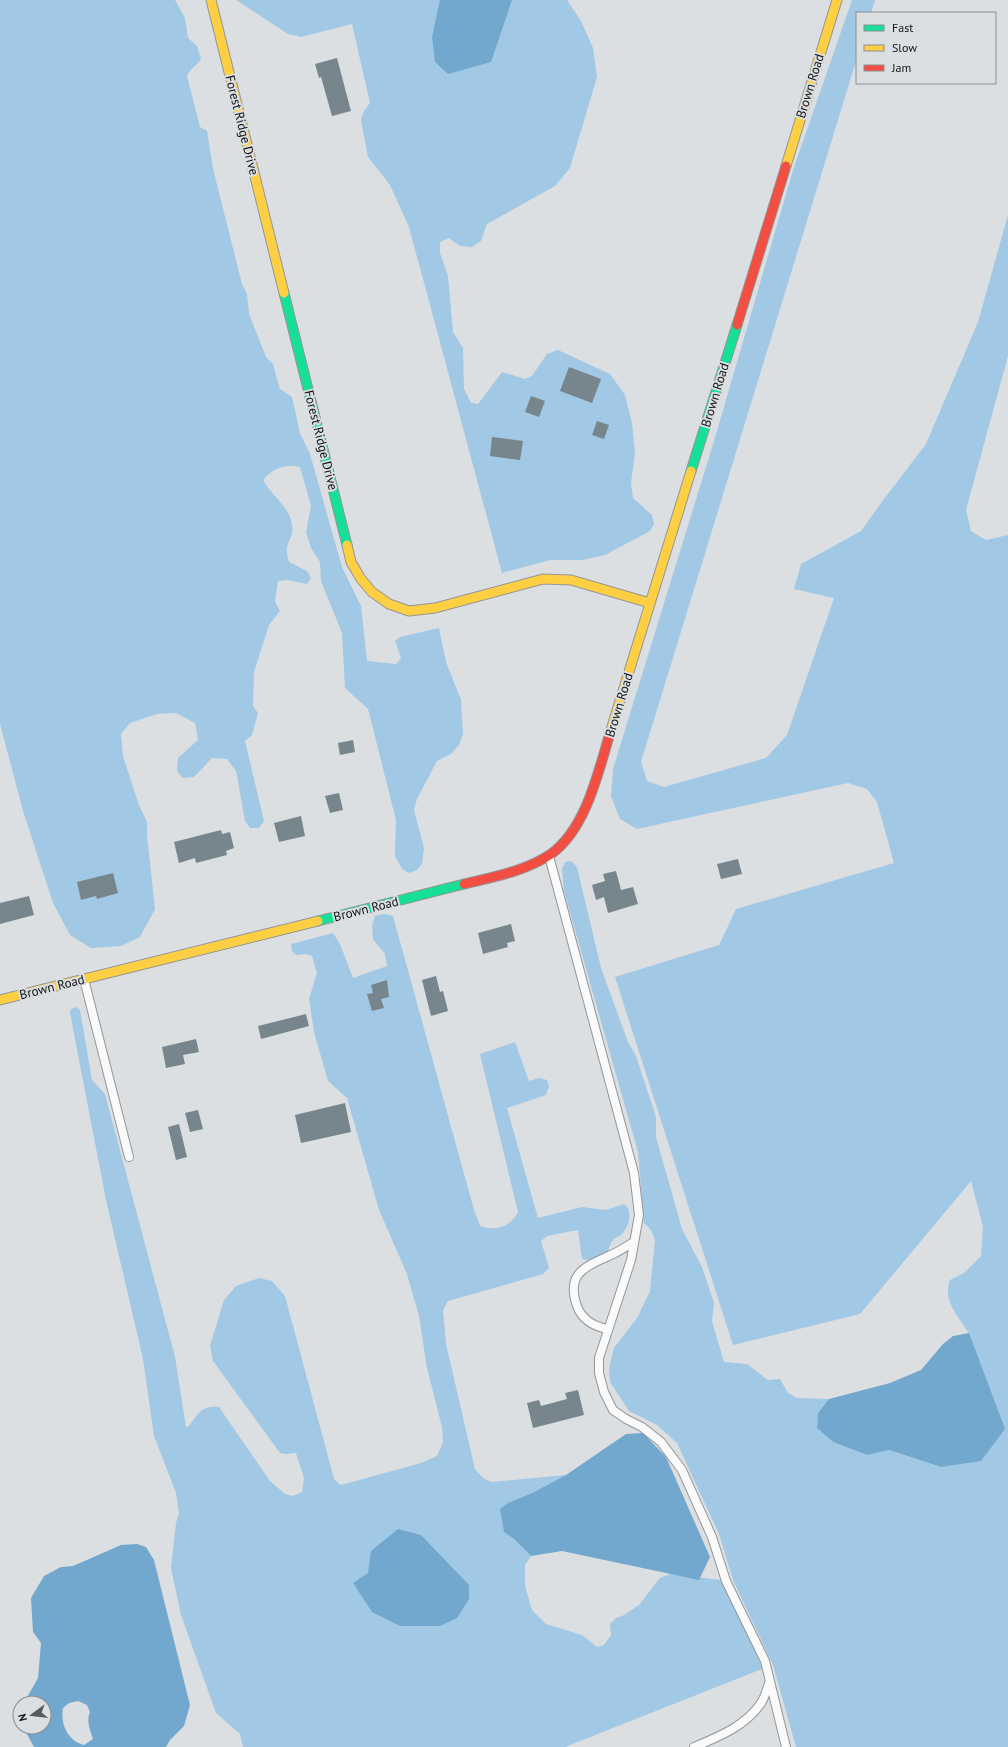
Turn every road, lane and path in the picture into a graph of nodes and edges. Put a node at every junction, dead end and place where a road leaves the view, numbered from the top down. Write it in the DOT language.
graph roads {
  1 [pos="211,0"];
  2 [pos="836,0"];
  3 [pos="650,603"];
  4 [pos="549,855"];
  5 [pos="84,979"];
  6 [pos="0,1000"];
  7 [pos="129,1157"];
  8 [pos="634,1242"];
  9 [pos="607,1328"];
  10 [pos="769,1683"];
  11 [pos="694,1747"];
  12 [pos="786,1747"];
  1 -- 3 [label="street, Forest Ridge Drive"];
  2 -- 3 [label="street, Brown Road"];
  3 -- 4 [label="street, Brown Road"];
  4 -- 5 [label="street, Brown Road"];
  4 -- 8 [label="lane"];
  5 -- 6 [label="street, Brown Road"];
  5 -- 7 [label="lane"];
  8 -- 9 [label="lane"];
  8 -- 9 [label="lane"];
  9 -- 10 [label="lane"];
  10 -- 11 [label="lane"];
  10 -- 12 [label="lane"];
}
